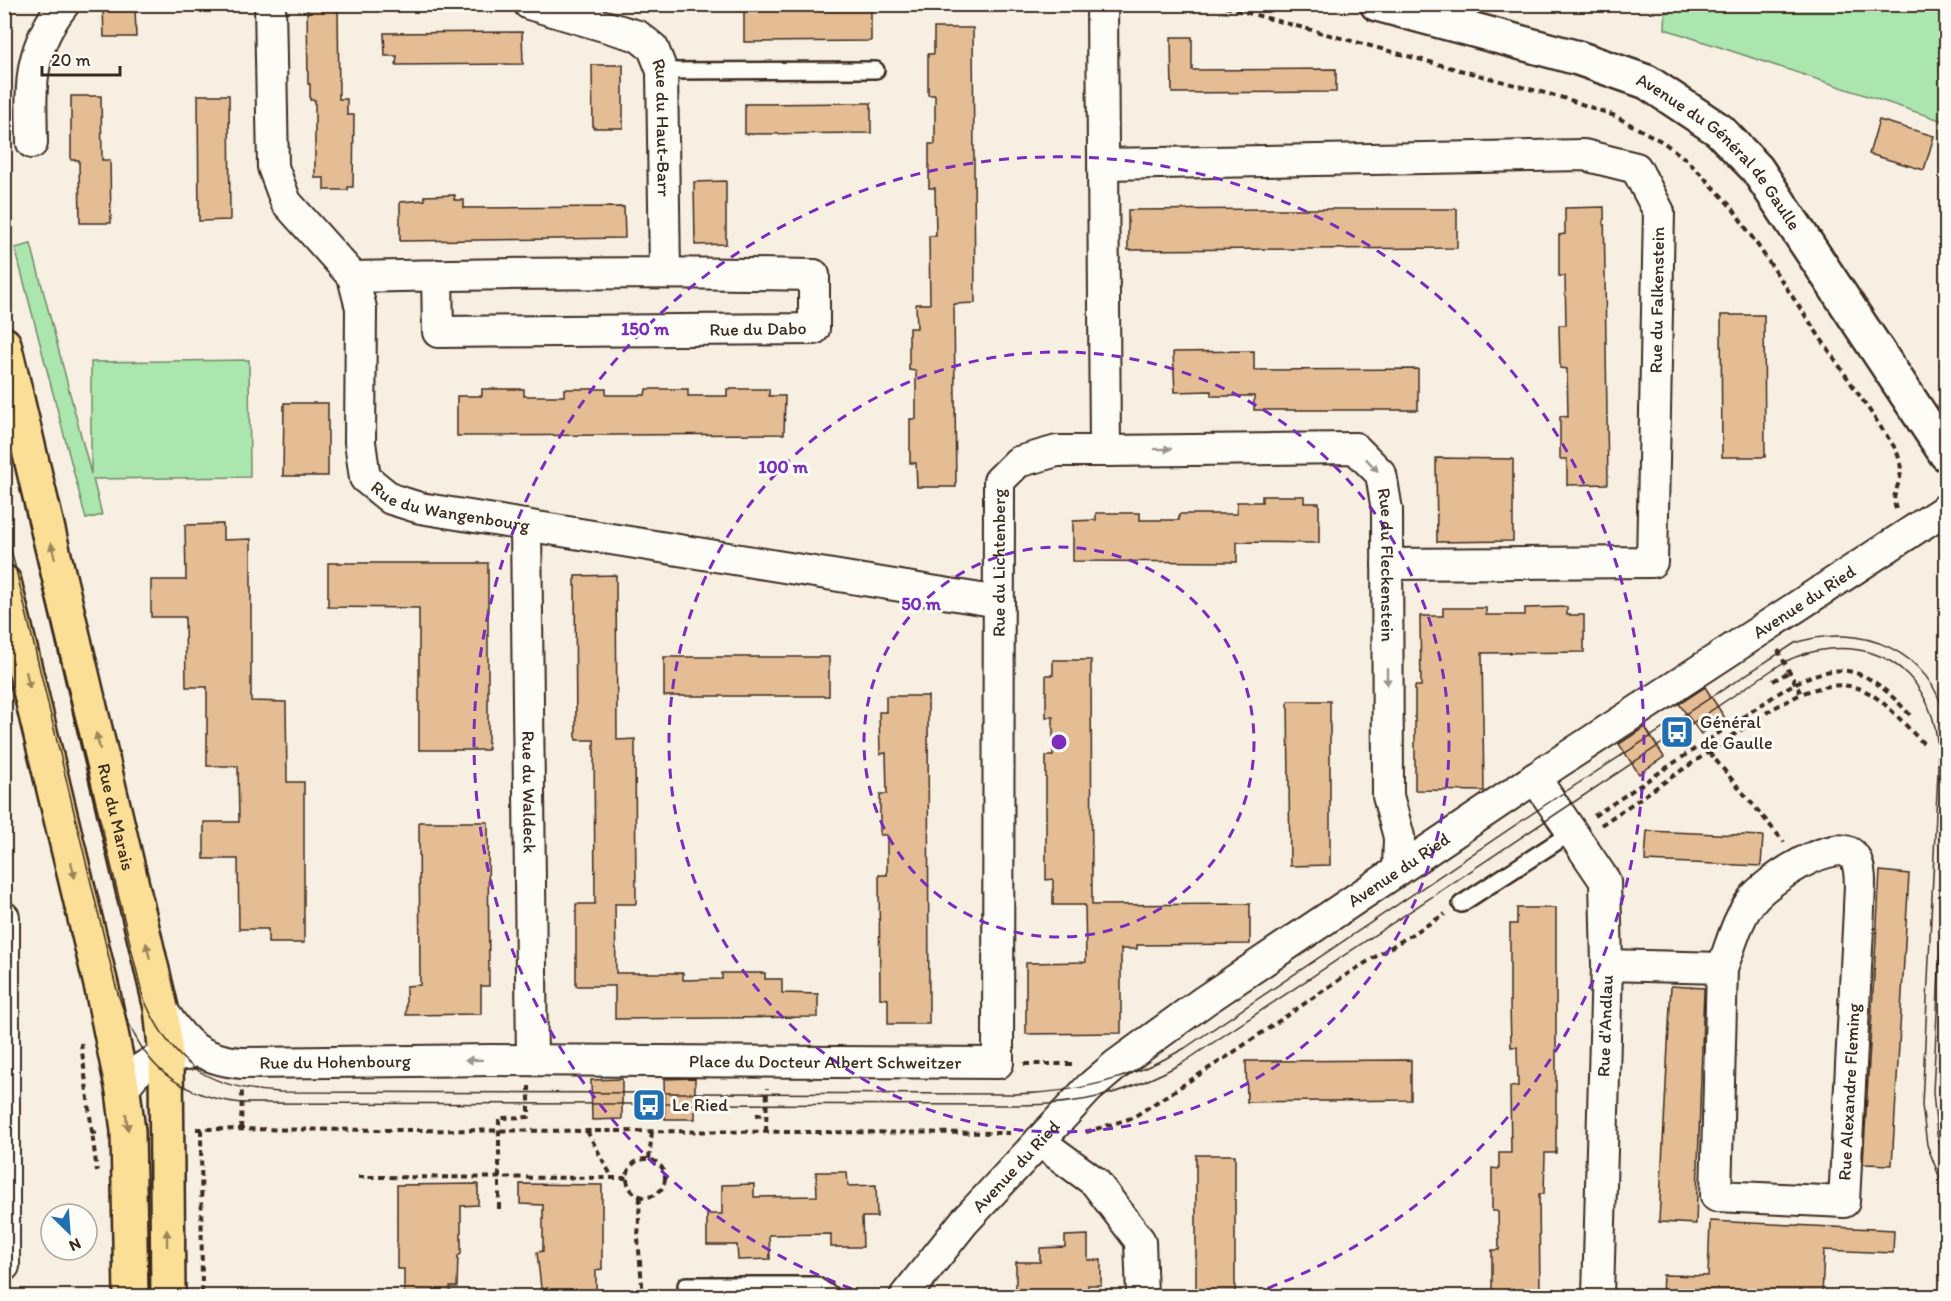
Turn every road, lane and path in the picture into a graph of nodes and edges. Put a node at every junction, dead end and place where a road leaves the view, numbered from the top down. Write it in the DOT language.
graph roads {
  1 [pos="64,4"];
  2 [pos="270,4"];
  3 [pos="528,4"];
  4 [pos="1102,4"];
  5 [pos="1377,4"];
  6 [pos="876,70"];
  7 [pos="662,71"];
  8 [pos="32,143"];
  9 [pos="1105,164"];
  10 [pos="664,272"];
  11 [pos="438,275"];
  12 [pos="353,277"];
  13 [pos="4,344"];
  14 [pos="1105,451"];
  15 [pos="1947,454"];
  16 [pos="1947,508"];
  17 [pos="526,525"];
  18 [pos="1387,564"];
  19 [pos="4,582"];
  20 [pos="999,602"];
  21 [pos="1774,641"];
  22 [pos="1789,672"];
  23 [pos="1773,681"];
  24 [pos="1795,683"];
  25 [pos="1801,694"];
  26 [pos="1911,716"];
  27 [pos="1923,743"];
  28 [pos="1709,752"];
  29 [pos="1535,778"];
  30 [pos="1585,827"];
  31 [pos="1802,863"];
  32 [pos="1398,870"];
  33 [pos="1461,904"];
  34 [pos="4,917"];
  35 [pos="1607,965"];
  36 [pos="1722,968"];
  37 [pos="161,1008"];
  38 [pos="166,1056"];
  39 [pos="209,1058"];
  40 [pos="242,1063"];
  41 [pos="767,1063"];
  42 [pos="998,1063"];
  43 [pos="1116,1065"];
  44 [pos="531,1071"];
  45 [pos="123,1090"];
  46 [pos="766,1114"];
  47 [pos="756,1115"];
  48 [pos="241,1129"];
  49 [pos="499,1130"];
  50 [pos="586,1130"];
  51 [pos="652,1131"];
  52 [pos="766,1131"];
  53 [pos="1091,1131"];
  54 [pos="1027,1137"];
  55 [pos="649,1159"];
  56 [pos="358,1177"];
  57 [pos="499,1177"];
  58 [pos="612,1177"];
  59 [pos="627,1178"];
  60 [pos="640,1197"];
  61 [pos="499,1209"];
  62 [pos="4,1266"];
  63 [pos="686,1285"];
  64 [pos="131,1296"];
  65 [pos="168,1296"];
  66 [pos="202,1296"];
  67 [pos="643,1296"];
  68 [pos="832,1296"];
  69 [pos="905,1296"];
  70 [pos="1142,1296"];
  71 [pos="1598,1296"];
  1 -- 8 [label="street"];
  2 -- 12 [label="street, Rue du Wangenbourg"];
  3 -- 7 [label="street, Rue du Haut-Barr"];
  4 -- 9 [label="street"];
  5 -- 15 [label="street, Avenue du Général de Gaulle"];
  6 -- 7 [label="lane"];
  7 -- 10 [label="street, Rue du Haut-Barr"];
  9 -- 14 [label="street"];
  9 -- 18 [label="street, Rue du Falkenstein"];
  10 -- 11 [label="street, Rue du Dabo"];
  10 -- 11 [label="street, Rue du Dabo"];
  11 -- 12 [label="street, Rue du Dabo"];
  12 -- 17 [label="street, Rue du Wangenbourg"];
  37 -- 13 [label="main road, Rue du Marais, one-way"];
  14 -- 18 [label="street, Rue du Fleckenstein, one-way"];
  14 -- 20 [label="street, Rue du Lichtenberg"];
  16 -- 29 [label="street, Avenue du Ried"];
  17 -- 20 [label="street, Rue du Wangenbourg"];
  17 -- 44 [label="street, Rue du Waldeck"];
  18 -- 32 [label="street, Rue du Fleckenstein, one-way"];
  19 -- 45 [label="main road, one-way"];
  20 -- 42 [label="street, Rue du Lichtenberg"];
  21 -- 22 [label="path"];
  22 -- 23 [label="path"];
  22 -- 24 [label="path"];
  24 -- 25 [label="path"];
  24 -- 26 [label="path"];
  24 -- 30 [label="path"];
  25 -- 27 [label="path"];
  25 -- 28 [label="path"];
  28 -- 30 [label="path"];
  28 -- 31 [label="path"];
  29 -- 30 [label="street, Rue d'Andlau"];
  29 -- 32 [label="street, Avenue du Ried"];
  30 -- 33 [label="lane"];
  30 -- 35 [label="street, Rue d'Andlau"];
  31 -- 36 [label="street, Rue Alexandre Fleming"];
  31 -- 36 [label="street, Rue Alexandre Fleming"];
  32 -- 43 [label="street, Avenue du Ried"];
  33 -- 53 [label="path"];
  34 -- 62 [label="street"];
  35 -- 36 [label="street"];
  35 -- 71 [label="street, Rue d'Andlau"];
  37 -- 38 [label="main road, Rue du Marais"];
  37 -- 39 [label="street, Rue du Hohenbourg"];
  38 -- 39 [label="street"];
  38 -- 45 [label="street"];
  65 -- 38 [label="main road, Rue du Marais, one-way"];
  39 -- 40 [label="street, Rue du Hohenbourg"];
  44 -- 40 [label="street, Rue du Hohenbourg, one-way"];
  40 -- 48 [label="path"];
  41 -- 42 [label="street, Place du Docteur Albert Schweitzer"];
  41 -- 44 [label="street, Place du Docteur Albert Schweitzer"];
  41 -- 46 [label="path"];
  42 -- 43 [label="path"];
  43 -- 54 [label="street, Avenue du Ried"];
  44 -- 49 [label="path"];
  45 -- 64 [label="main road, one-way"];
  46 -- 47 [label="path"];
  46 -- 52 [label="path"];
  48 -- 49 [label="path"];
  48 -- 66 [label="path"];
  49 -- 50 [label="path"];
  49 -- 57 [label="path"];
  50 -- 51 [label="path"];
  50 -- 58 [label="path"];
  51 -- 52 [label="path"];
  51 -- 55 [label="path"];
  52 -- 54 [label="path"];
  54 -- 69 [label="street, Avenue du Ried"];
  54 -- 70 [label="street"];
  55 -- 59 [label="path"];
  55 -- 60 [label="path"];
  56 -- 57 [label="path"];
  57 -- 58 [label="path"];
  57 -- 61 [label="path"];
  58 -- 59 [label="path"];
  59 -- 60 [label="path"];
  60 -- 67 [label="path"];
  63 -- 68 [label="lane"];
}
